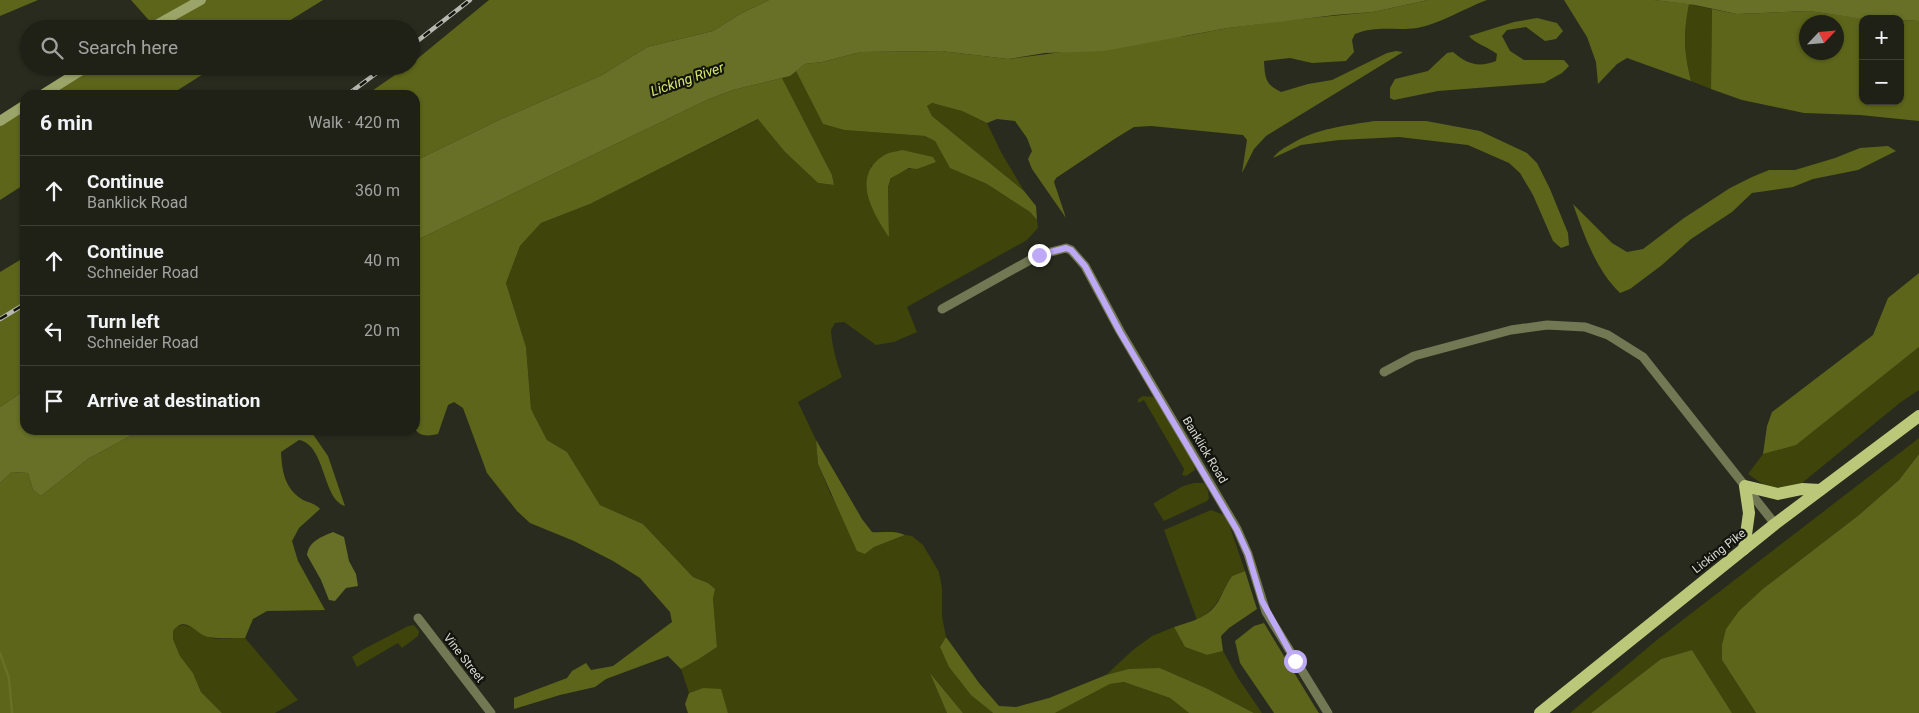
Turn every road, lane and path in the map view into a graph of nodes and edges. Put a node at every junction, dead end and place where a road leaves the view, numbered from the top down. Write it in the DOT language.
graph roads {
  1 [pos="200,0"];
  2 [pos="165,20"];
  3 [pos="74,75"];
  4 [pos="50,90"];
  5 [pos="20,109"];
  6 [pos="0,122"];
  7 [pos="942,309"];
  8 [pos="1384,372"];
  9 [pos="1919,416"];
  10 [pos="1745,486"];
  11 [pos="1820,490"];
  12 [pos="1775,524"];
  13 [pos="1744,550"];
  14 [pos="418,618"];
  15 [pos="491,713"];
  16 [pos="1328,713"];
  17 [pos="1540,713"];
  1 -- 2 [label="main road"];
  3 -- 4 [label="main road"];
  5 -- 6 [label="main road"];
  7 -- 16 [label="street, Banklick Road"];
  8 -- 10 [label="street"];
  9 -- 11 [label="main road, Licking Pike"];
  10 -- 11 [label="main road"];
  10 -- 12 [label="street"];
  10 -- 13 [label="main road"];
  11 -- 12 [label="main road, Licking Pike"];
  12 -- 13 [label="main road, Licking Pike"];
  13 -- 17 [label="main road, Licking Pike"];
  14 -- 15 [label="street, Vine Street"];
}
